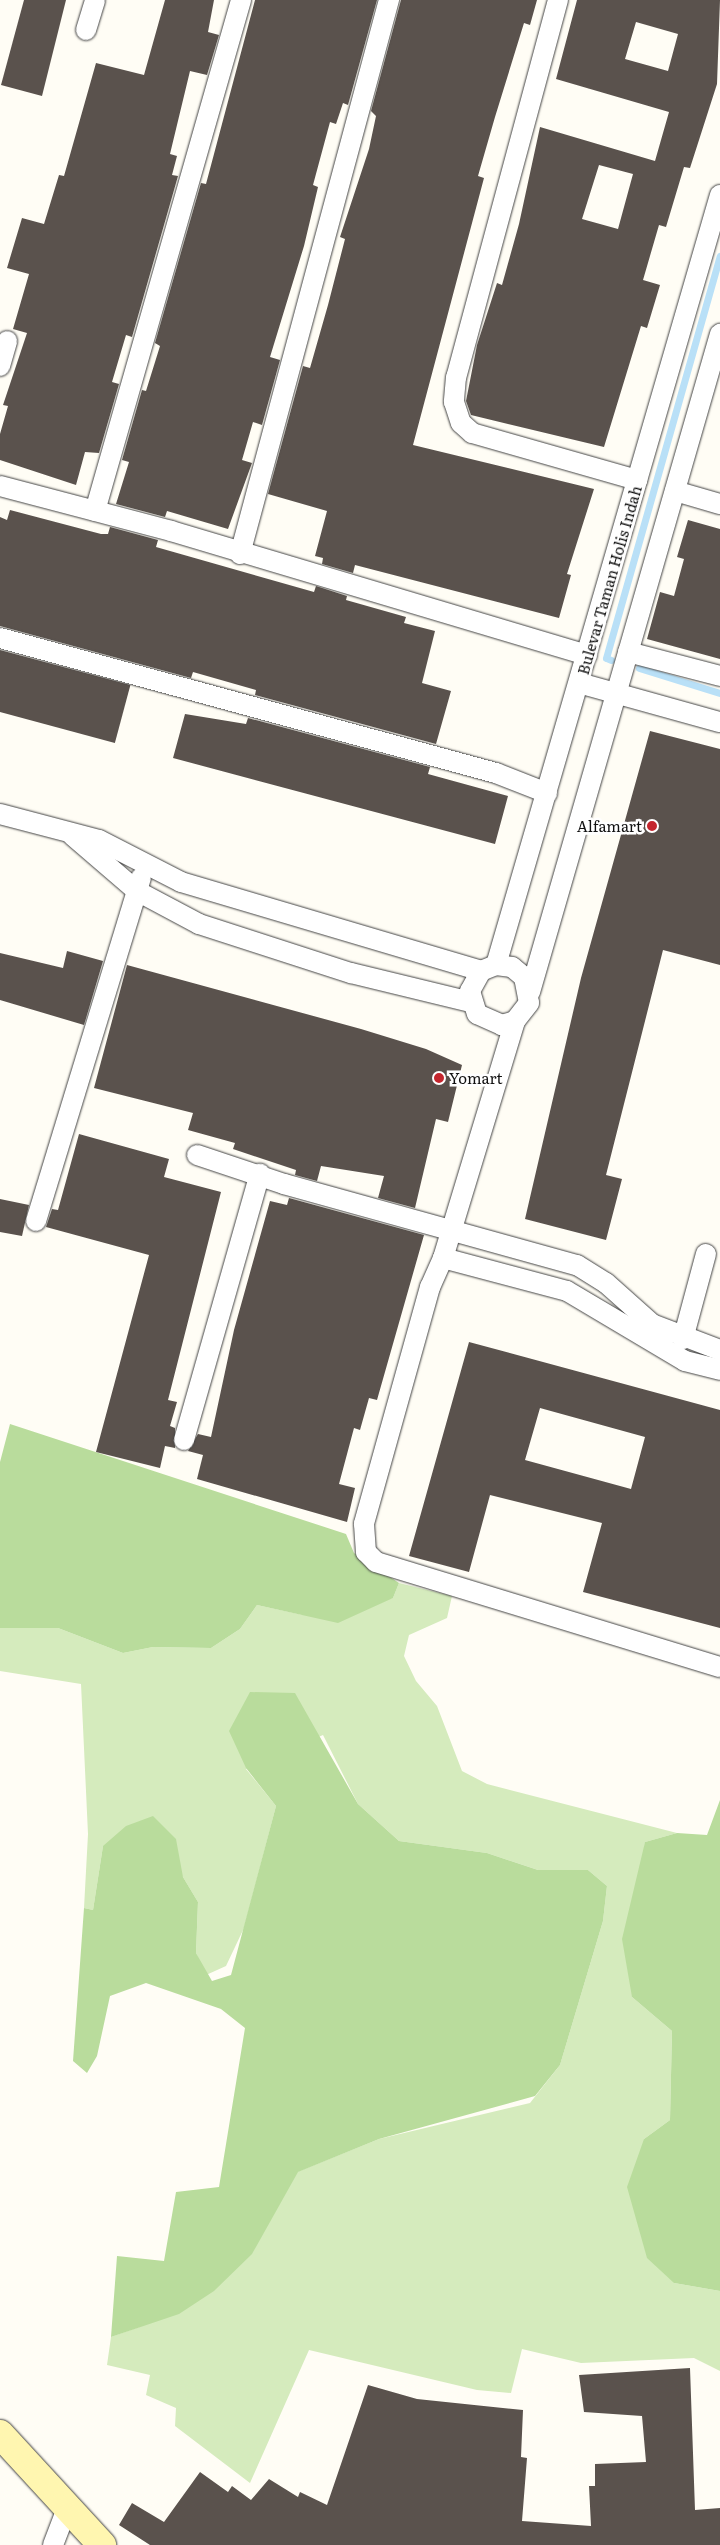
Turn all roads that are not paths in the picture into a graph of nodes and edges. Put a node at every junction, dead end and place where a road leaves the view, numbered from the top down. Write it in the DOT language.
graph roads {
  1 [pos="95,0"];
  2 [pos="241,0"];
  3 [pos="390,0"];
  4 [pos="558,0"];
  5 [pos="86,30"];
  6 [pos="720,196"];
  7 [pos="720,334"];
  8 [pos="7,341"];
  9 [pos="0,366"];
  10 [pos="637,480"];
  11 [pos="0,486"];
  12 [pos="675,491"];
  13 [pos="720,504"];
  14 [pos="95,511"];
  15 [pos="240,554"];
  16 [pos="0,638"];
  17 [pos="628,652"];
  18 [pos="587,655"];
  19 [pos="720,676"];
  20 [pos="598,689"];
  21 [pos="720,722"];
  22 [pos="547,793"];
  23 [pos="0,814"];
  24 [pos="73,836"];
  25 [pos="145,867"];
  26 [pos="137,891"];
  27 [pos="489,968"];
  28 [pos="530,992"];
  29 [pos="471,1002"];
  30 [pos="515,1021"];
  31 [pos="197,1155"];
  32 [pos="260,1174"];
  33 [pos="36,1221"];
  34 [pos="451,1228"];
  35 [pos="706,1254"];
  36 [pos="443,1258"];
  37 [pos="682,1339"];
  38 [pos="720,1350"];
  39 [pos="720,1370"];
  40 [pos="184,1440"];
  41 [pos="720,1666"];
  42 [pos="0,2434"];
  43 [pos="66,2510"];
  44 [pos="53,2545"];
  45 [pos="102,2545"];
  1 -- 5 [label="street"];
  2 -- 14 [label="street"];
  3 -- 15 [label="street"];
  4 -- 10 [label="street"];
  6 -- 10 [label="street, Bulevar Taman Holis Indah"];
  7 -- 12 [label="street, Bulevar Taman Holis Indah"];
  8 -- 9 [label="street"];
  10 -- 18 [label="street, Bulevar Taman Holis Indah"];
  11 -- 14 [label="street"];
  12 -- 13 [label="street"];
  12 -- 17 [label="street, Bulevar Taman Holis Indah"];
  14 -- 15 [label="street"];
  15 -- 18 [label="street"];
  16 -- 22 [label="street"];
  17 -- 19 [label="street"];
  17 -- 20 [label="street, Bulevar Taman Holis Indah"];
  18 -- 20 [label="street, Bulevar Taman Holis Indah"];
  20 -- 21 [label="street"];
  20 -- 22 [label="street, Bulevar Taman Holis Indah"];
  20 -- 28 [label="street, Bulevar Taman Holis Indah"];
  22 -- 27 [label="street, Bulevar Taman Holis Indah"];
  23 -- 24 [label="street"];
  24 -- 25 [label="street"];
  24 -- 26 [label="street"];
  25 -- 26 [label="street"];
  25 -- 27 [label="street"];
  26 -- 29 [label="street"];
  26 -- 33 [label="street"];
  27 -- 28 [label="street"];
  27 -- 29 [label="street"];
  28 -- 30 [label="street"];
  29 -- 30 [label="street"];
  30 -- 34 [label="street"];
  31 -- 32 [label="street"];
  32 -- 34 [label="street"];
  32 -- 40 [label="street"];
  34 -- 36 [label="street"];
  34 -- 37 [label="street"];
  35 -- 37 [label="street"];
  36 -- 39 [label="street"];
  36 -- 41 [label="street"];
  37 -- 38 [label="street"];
  42 -- 43 [label="main road"];
  43 -- 44 [label="street"];
  43 -- 45 [label="main road"];
}
